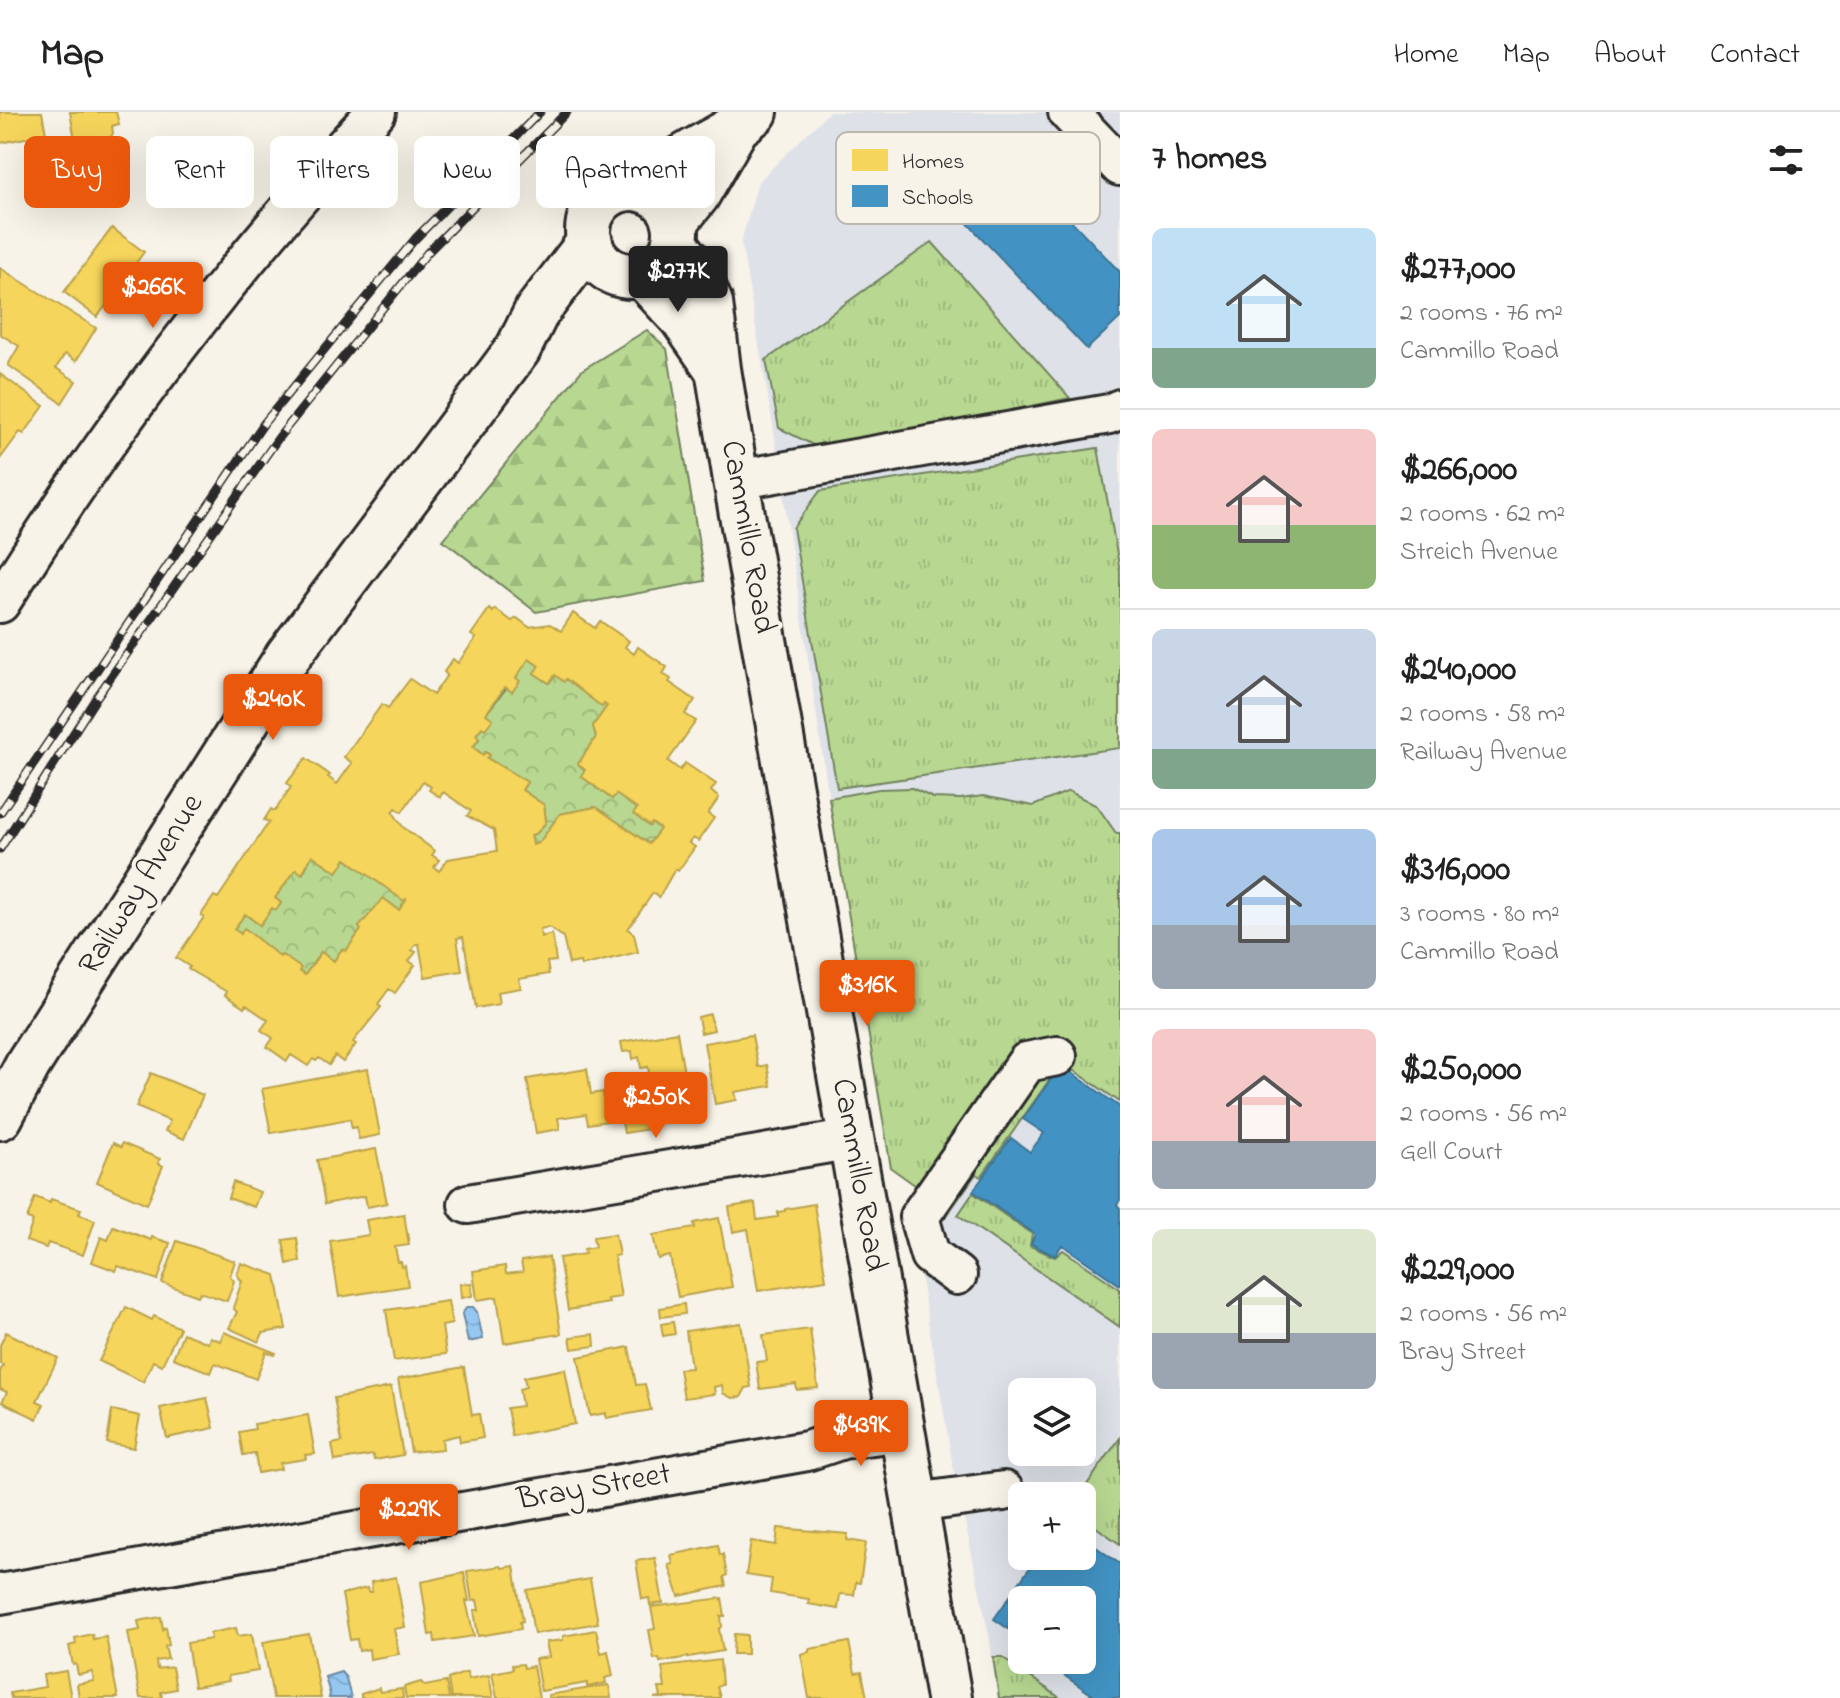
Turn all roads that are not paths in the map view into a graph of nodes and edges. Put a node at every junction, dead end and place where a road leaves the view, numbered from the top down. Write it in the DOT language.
graph roads {
  1 [pos="376,112"];
  2 [pos="1068,112"];
  3 [pos="744,122"];
  4 [pos="1087,132"];
  5 [pos="715,138"];
  6 [pos="1100,145"];
  7 [pos="1120,166"];
  8 [pos="596,208"];
  9 [pos="668,208"];
  10 [pos="675,233"];
  11 [pos="615,263"];
  12 [pos="718,369"];
  13 [pos="1120,409"];
  14 [pos="736,480"];
  15 [pos="0,603"];
  16 [pos="1057,1056"];
  17 [pos="0,1117"];
  18 [pos="853,1139"];
  19 [pos="468,1204"];
  20 [pos="957,1275"];
  21 [pos="903,1431"];
  22 [pos="1004,1491"];
  23 [pos="915,1503"];
  24 [pos="0,1594"];
  25 [pos="949,1698"];
  1 -- 15 [label="street"];
  2 -- 4 [label="street"];
  3 -- 5 [label="main road, Railway Avenue"];
  3 -- 10 [label="main road, Railway Avenue"];
  6 -- 7 [label="street"];
  8 -- 11 [label="main road"];
  9 -- 10 [label="main road"];
  10 -- 11 [label="main road, Railway Avenue"];
  10 -- 12 [label="main road, Cammillo Road"];
  11 -- 12 [label="main road, Cammillo Road"];
  11 -- 17 [label="main road, Railway Avenue"];
  12 -- 14 [label="main road, Cammillo Road"];
  13 -- 14 [label="street"];
  14 -- 18 [label="main road, Cammillo Road"];
  16 -- 20 [label="street"];
  18 -- 19 [label="street"];
  18 -- 21 [label="main road, Cammillo Road"];
  21 -- 23 [label="main road, Cammillo Road"];
  21 -- 24 [label="street, Bray Street"];
  22 -- 23 [label="street"];
  23 -- 25 [label="main road, Cammillo Road"];
}
